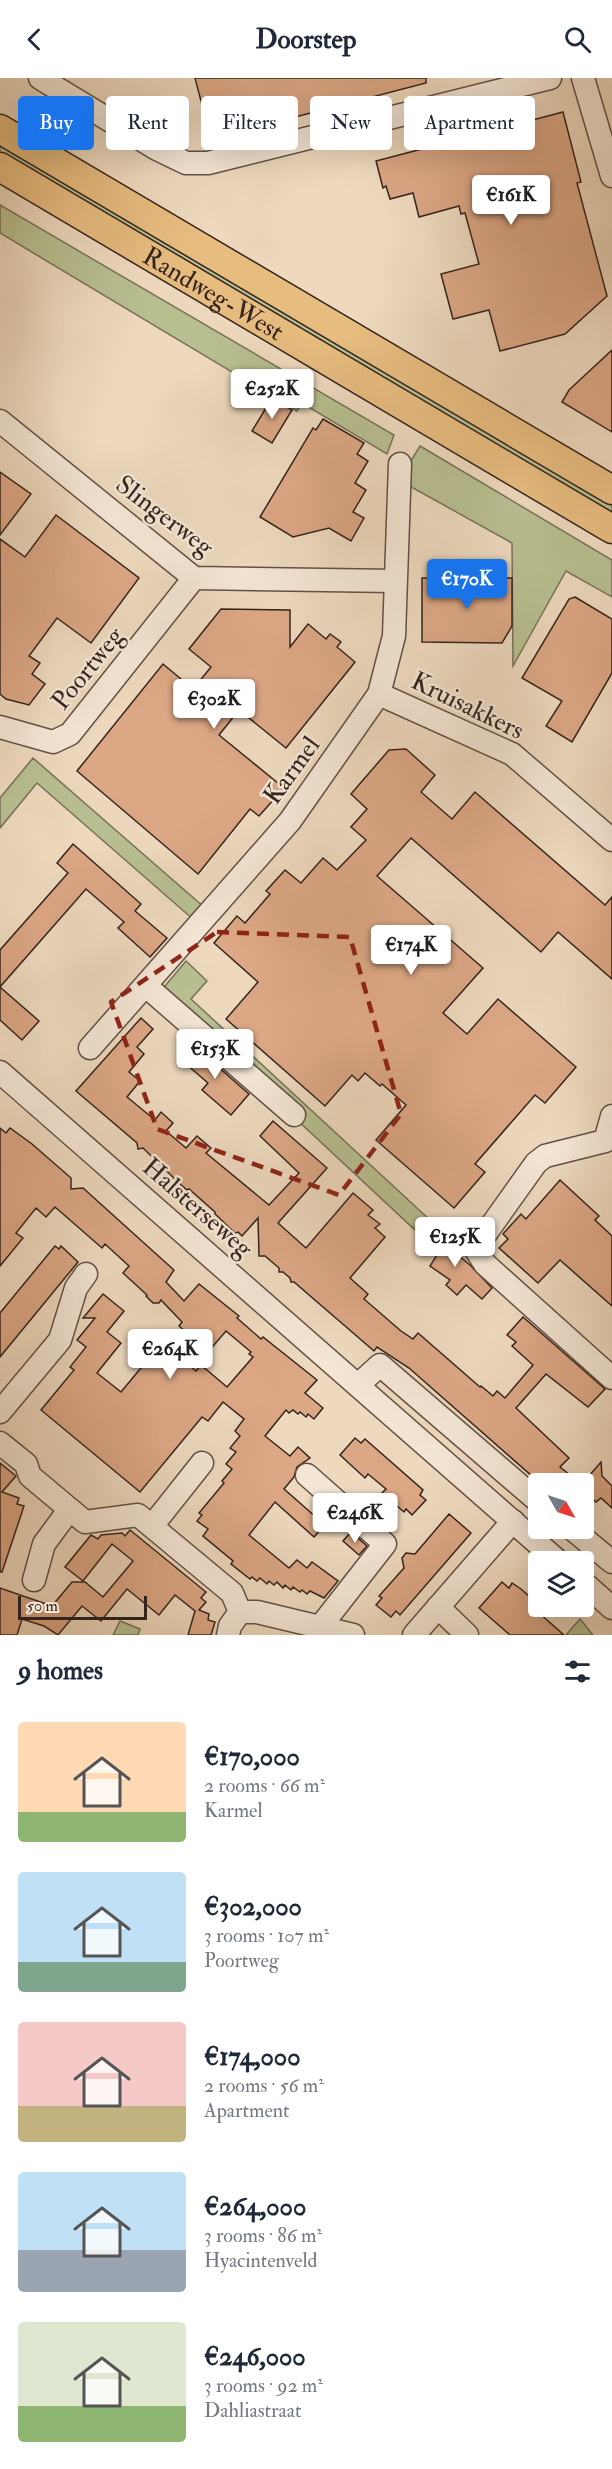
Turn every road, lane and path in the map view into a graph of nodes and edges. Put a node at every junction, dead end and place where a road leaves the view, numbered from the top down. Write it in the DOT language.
graph roads {
  1 [pos="40,78"];
  2 [pos="550,78"];
  3 [pos="583,78"];
  4 [pos="0,129"];
  5 [pos="0,167"];
  6 [pos="612,176"];
  7 [pos="0,421"];
  8 [pos="400,464"];
  9 [pos="612,490"];
  10 [pos="612,528"];
  11 [pos="194,578"];
  12 [pos="395,581"];
  13 [pos="379,694"];
  14 [pos="0,727"];
  15 [pos="612,840"];
  16 [pos="146,986"];
  17 [pos="90,1048"];
  18 [pos="0,1072"];
  19 [pos="294,1115"];
  20 [pos="612,1116"];
  21 [pos="609,1143"];
  22 [pos="86,1274"];
  23 [pos="612,1378"];
  24 [pos="358,1385"];
  25 [pos="0,1412"];
  26 [pos="0,1443"];
  27 [pos="202,1463"];
  28 [pos="307,1476"];
  29 [pos="528,1491"];
  30 [pos="69,1510"];
  31 [pos="513,1521"];
  32 [pos="152,1526"];
  33 [pos="584,1539"];
  34 [pos="547,1551"];
  35 [pos="612,1562"];
  36 [pos="34,1580"];
  37 [pos="594,1592"];
  38 [pos="438,1607"];
  39 [pos="612,1608"];
  40 [pos="240,1612"];
  41 [pos="320,1627"];
  42 [pos="228,1635"];
  43 [pos="353,1635"];
  44 [pos="414,1635"];
  45 [pos="467,1635"];
  1 -- 2 [label="street"];
  3 -- 6 [label="street"];
  4 -- 9 [label="main road, Randweg-West"];
  5 -- 10 [label="main road, Randweg-West"];
  7 -- 11 [label="street, Slingerweg"];
  8 -- 12 [label="street, Karmel"];
  11 -- 12 [label="street, Slingerweg"];
  11 -- 14 [label="street, Poortweg"];
  12 -- 13 [label="street, Karmel"];
  13 -- 15 [label="street, Kruisakkers"];
  13 -- 16 [label="street, Karmel"];
  16 -- 17 [label="street, Karmel"];
  16 -- 19 [label="street"];
  18 -- 24 [label="street, Halsterseweg"];
  20 -- 21 [label="street"];
  21 -- 23 [label="street"];
  22 -- 25 [label="street"];
  24 -- 29 [label="street"];
  24 -- 31 [label="street, Halsterseweg"];
  26 -- 30 [label="street"];
  27 -- 32 [label="street"];
  28 -- 41 [label="street"];
  30 -- 32 [label="street"];
  30 -- 36 [label="street"];
  31 -- 34 [label="street, Halsterseweg"];
  31 -- 38 [label="street"];
  32 -- 40 [label="street"];
  33 -- 35 [label="street"];
  37 -- 39 [label="street"];
  38 -- 44 [label="street"];
  38 -- 45 [label="street"];
  40 -- 41 [label="street"];
  40 -- 42 [label="street"];
  41 -- 43 [label="street"];
}
